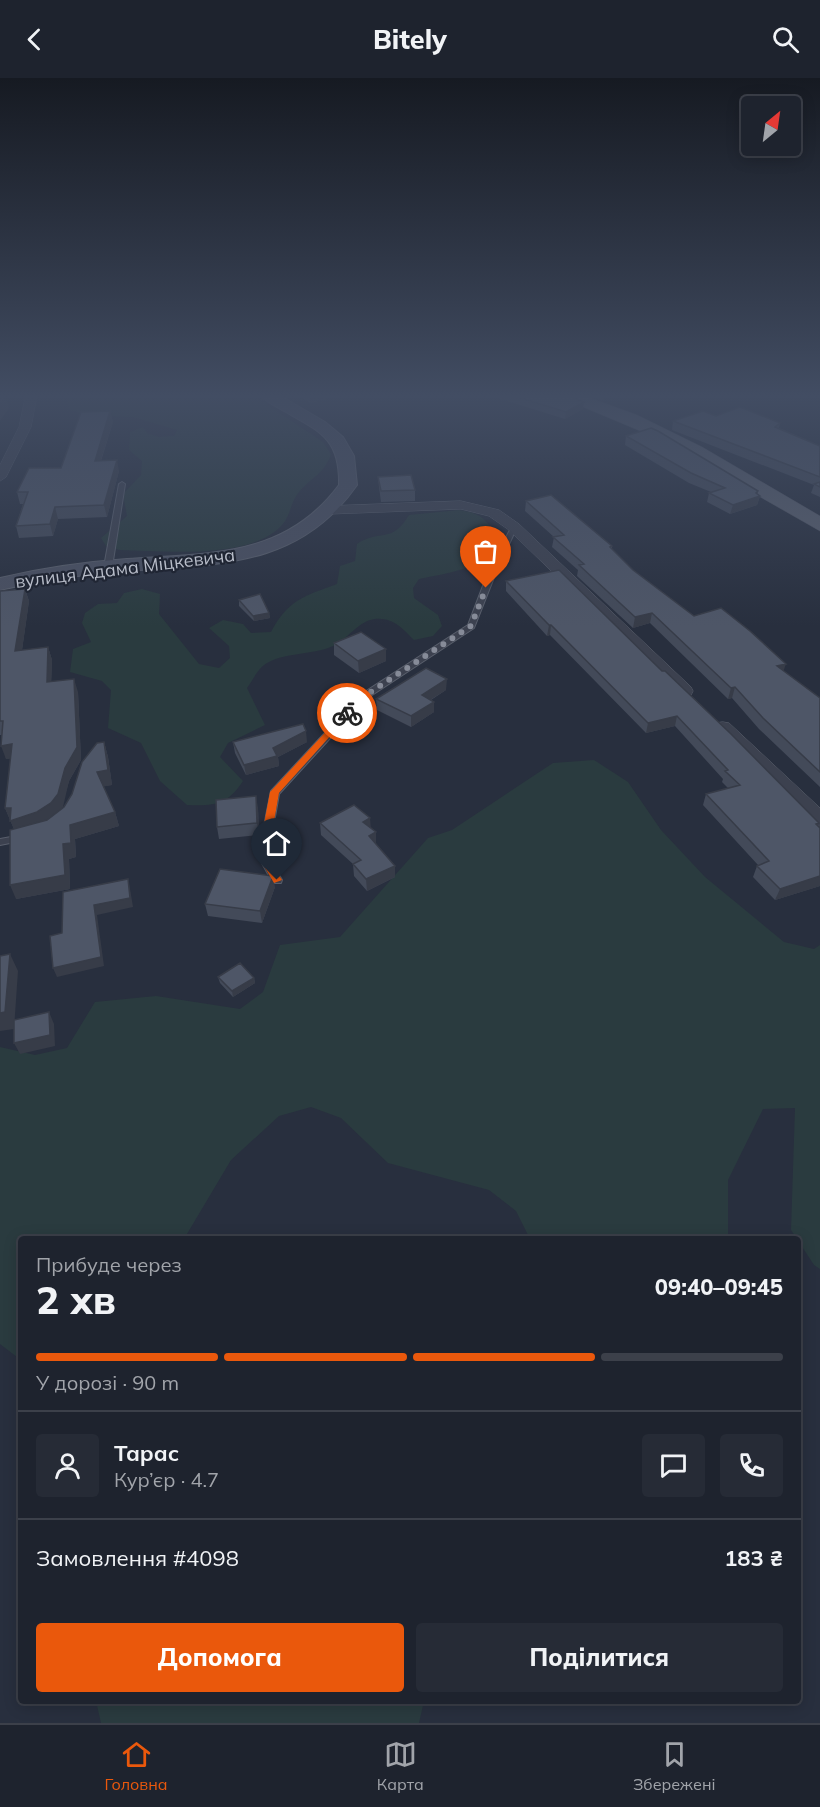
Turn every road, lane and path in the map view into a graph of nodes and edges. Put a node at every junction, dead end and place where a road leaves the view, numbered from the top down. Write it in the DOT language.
graph roads {
  1 [pos="347,472"];
  2 [pos="728,472"];
  3 [pos="122,484"];
  4 [pos="330,510"];
  5 [pos="820,525"];
  6 [pos="514,527"];
  7 [pos="108,567"];
  8 [pos="0,584"];
  9 [pos="693,698"];
  10 [pos="710,714"];
  11 [pos="820,819"];
  12 [pos="30,836"];
  13 [pos="0,842"];
  14 [pos="277,880"];
  1 -- 4 [label="street, вулиця Адама Міцкевича"];
  2 -- 5 [label="main road"];
  3 -- 7 [label="lane"];
  4 -- 6 [label="street"];
  4 -- 7 [label="street, вулиця Адама Міцкевича"];
  6 -- 9 [label="street"];
  6 -- 14 [label="lane"];
  7 -- 8 [label="street, вулиця Адама Міцкевича"];
  10 -- 11 [label="street"];
  12 -- 13 [label="lane"];
}
